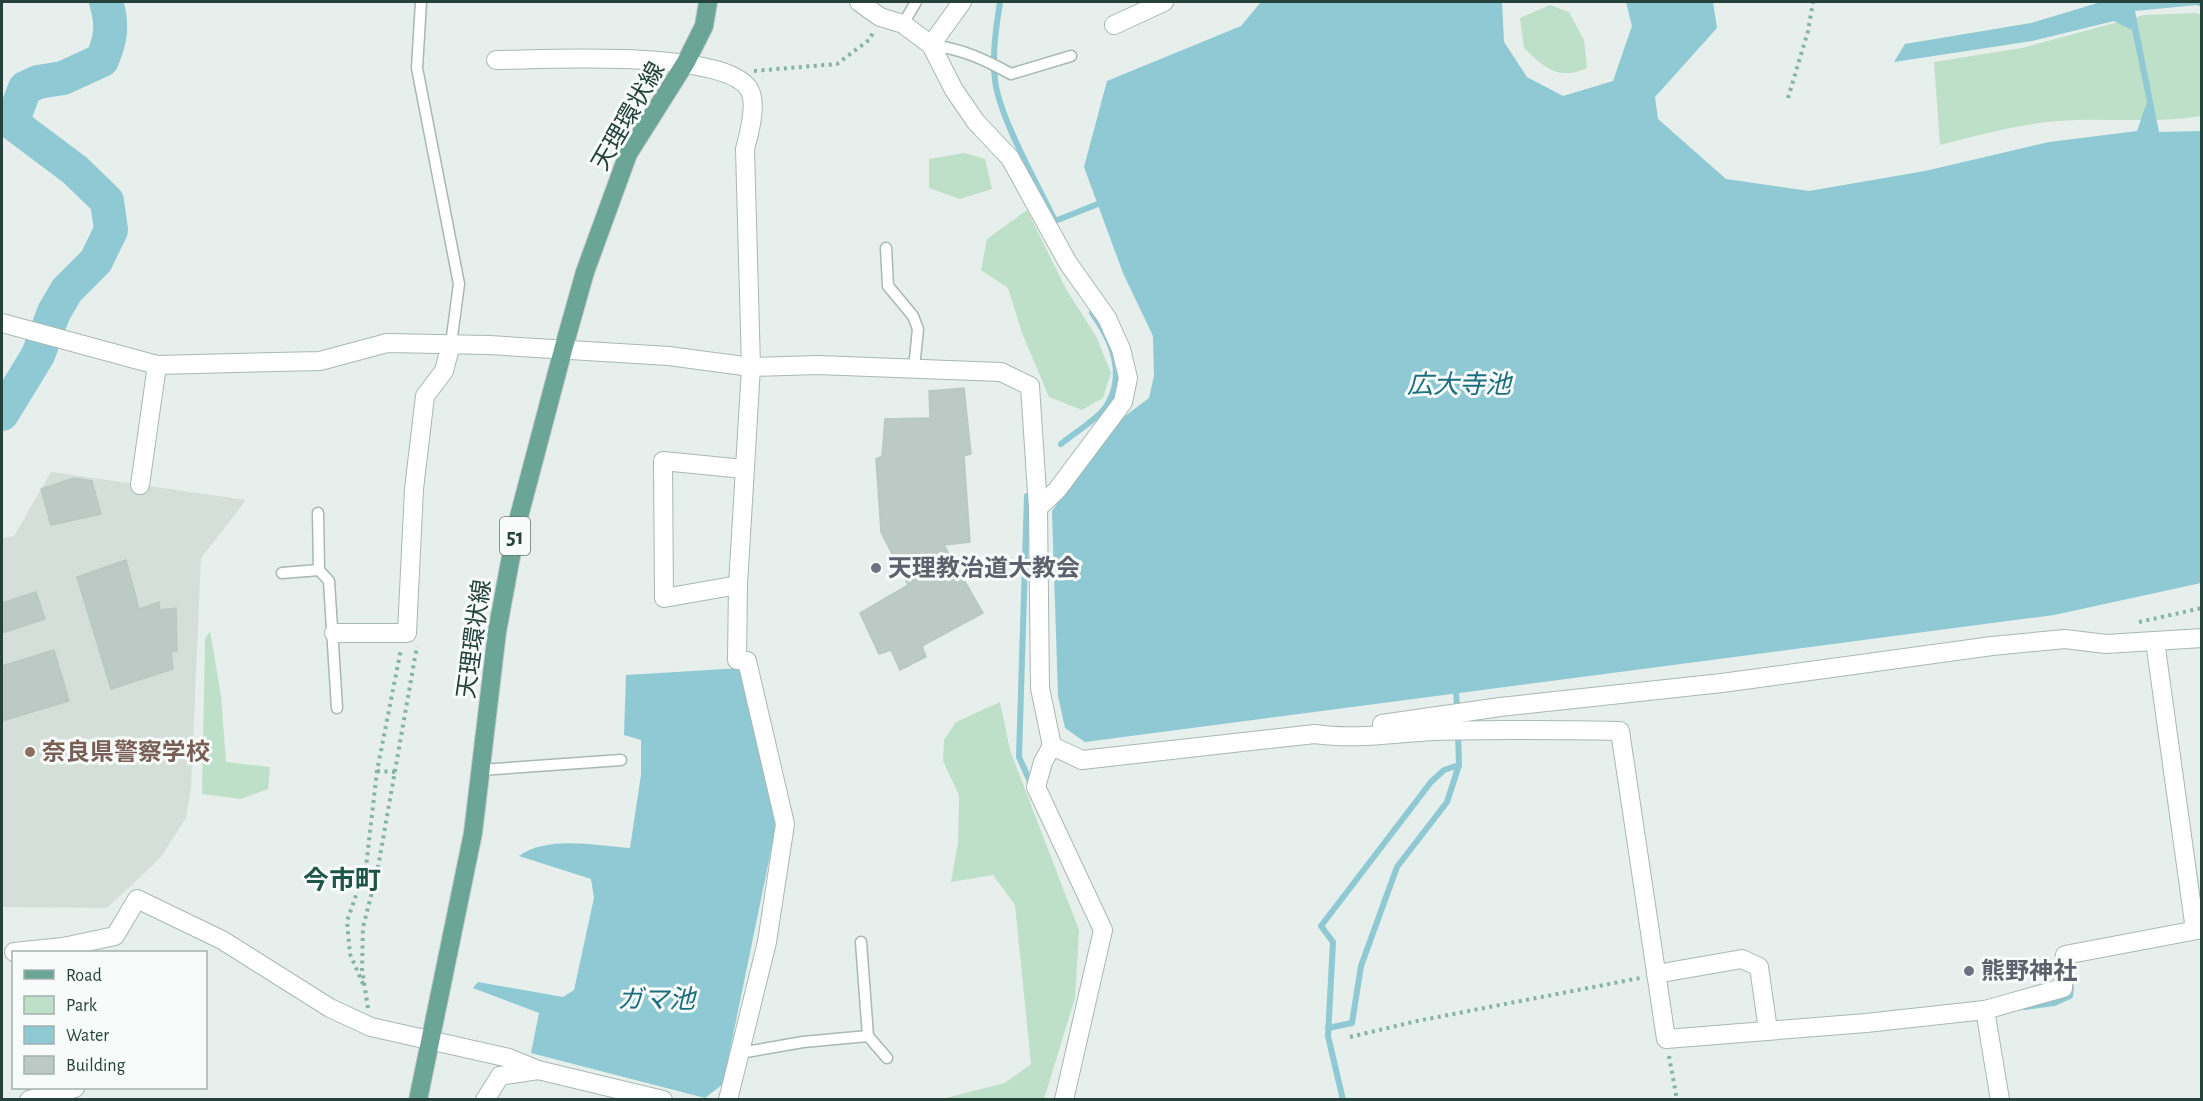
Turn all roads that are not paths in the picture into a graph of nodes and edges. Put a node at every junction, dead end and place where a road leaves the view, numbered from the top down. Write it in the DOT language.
graph roads {
  1 [pos="421,2"];
  2 [pos="708,2"];
  3 [pos="860,2"];
  4 [pos="916,2"];
  5 [pos="962,2"];
  6 [pos="1164,2"];
  7 [pos="903,24"];
  8 [pos="1114,25"];
  9 [pos="931,45"];
  10 [pos="1071,56"];
  11 [pos="496,60"];
  12 [pos="686,62"];
  13 [pos="886,248"];
  14 [pos="2,323"];
  15 [pos="451,344"];
  16 [pos="562,350"];
  17 [pos="157,365"];
  18 [pos="752,367"];
  19 [pos="914,369"];
  20 [pos="744,469"];
  21 [pos="140,484"];
  22 [pos="1038,508"];
  23 [pos="318,513"];
  24 [pos="319,570"];
  25 [pos="282,573"];
  26 [pos="738,585"];
  27 [pos="334,633"];
  28 [pos="2202,638"];
  29 [pos="2155,641"];
  30 [pos="337,708"];
  31 [pos="1315,734"];
  32 [pos="1052,746"];
  33 [pos="621,760"];
  34 [pos="481,770"];
  35 [pos="2198,930"];
  36 [pos="861,942"];
  37 [pos="63,950"];
  38 [pos="47,951"];
  39 [pos="1656,974"];
  40 [pos="1985,1010"];
  41 [pos="1768,1030"];
  42 [pos="868,1036"];
  43 [pos="431,1041"];
  44 [pos="740,1053"];
  45 [pos="887,1058"];
  46 [pos="538,1070"];
  47 [pos="72,1089"];
  48 [pos="40,1098"];
  49 [pos="418,1100"];
  50 [pos="485,1100"];
  51 [pos="663,1100"];
  52 [pos="728,1100"];
  53 [pos="1064,1100"];
  54 [pos="2000,1100"];
  1 -- 15 [label="lane"];
  2 -- 12 [label="main road, 天理環状線 / 51"];
  3 -- 7 [label="street"];
  4 -- 7 [label="lane"];
  5 -- 9 [label="street"];
  6 -- 8 [label="street"];
  7 -- 9 [label="street"];
  9 -- 10 [label="lane"];
  9 -- 22 [label="street"];
  11 -- 12 [label="street"];
  12 -- 16 [label="main road, 天理環状線 / 51"];
  12 -- 18 [label="street"];
  13 -- 19 [label="lane"];
  14 -- 17 [label="street"];
  15 -- 16 [label="street"];
  15 -- 17 [label="street"];
  15 -- 27 [label="street"];
  16 -- 18 [label="street"];
  16 -- 34 [label="main road, 天理環状線 / 51"];
  17 -- 21 [label="street"];
  18 -- 19 [label="street"];
  18 -- 20 [label="street"];
  19 -- 22 [label="street"];
  20 -- 26 [label="street"];
  20 -- 26 [label="street"];
  22 -- 32 [label="street"];
  23 -- 24 [label="lane"];
  24 -- 25 [label="lane"];
  24 -- 27 [label="lane"];
  26 -- 44 [label="street"];
  27 -- 30 [label="lane"];
  28 -- 29 [label="street"];
  29 -- 31 [label="street"];
  29 -- 35 [label="street"];
  31 -- 32 [label="street"];
  31 -- 39 [label="street"];
  32 -- 53 [label="street"];
  33 -- 34 [label="lane"];
  34 -- 43 [label="main road, 天理環状線 / 51"];
  35 -- 40 [label="street"];
  36 -- 42 [label="lane"];
  37 -- 38 [label="street"];
  37 -- 43 [label="street"];
  39 -- 41 [label="street"];
  39 -- 41 [label="street"];
  40 -- 41 [label="street"];
  40 -- 54 [label="street"];
  42 -- 44 [label="lane"];
  42 -- 45 [label="lane"];
  43 -- 46 [label="street"];
  43 -- 49 [label="main road, 天理環状線 / 51"];
  44 -- 52 [label="street"];
  46 -- 50 [label="street"];
  46 -- 51 [label="street"];
  47 -- 48 [label="street"];
}
